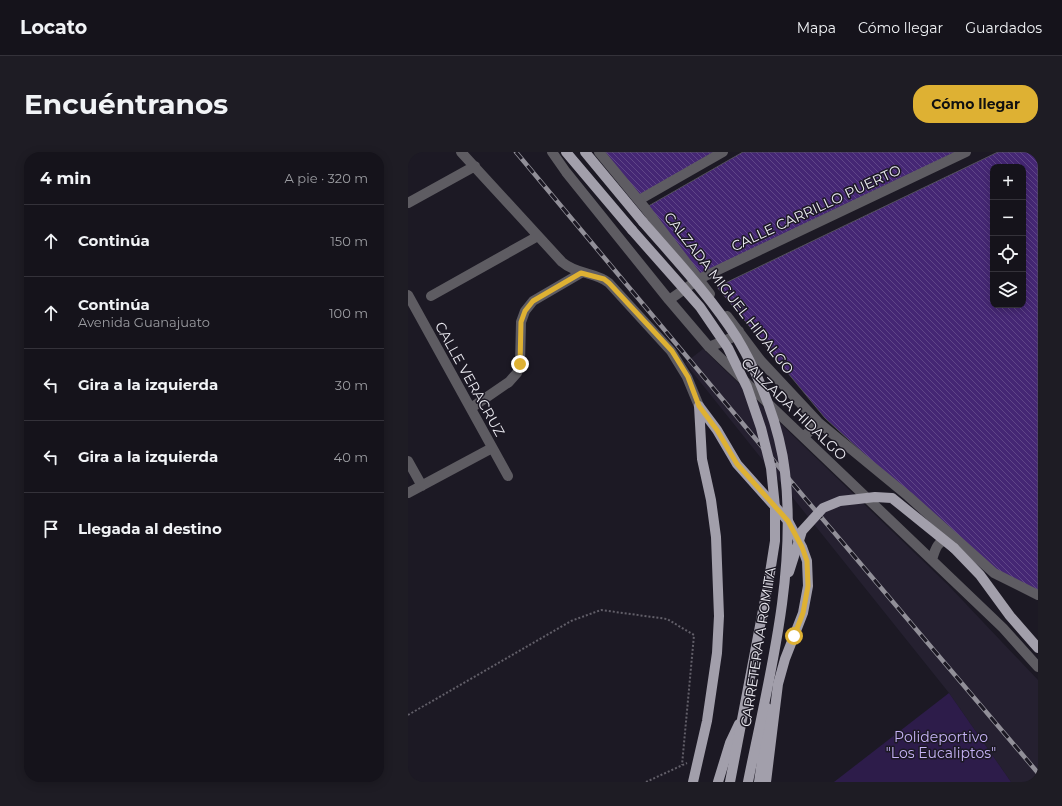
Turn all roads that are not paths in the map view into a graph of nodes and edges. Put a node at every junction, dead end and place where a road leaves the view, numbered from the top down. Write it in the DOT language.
graph roads {
  1 [pos="461,152"];
  2 [pos="552,152"];
  3 [pos="566,152"];
  4 [pos="585,152"];
  5 [pos="600,152"];
  6 [pos="723,152"];
  7 [pos="966,152"];
  8 [pos="475,166"];
  9 [pos="639,200"];
  10 [pos="408,203"];
  11 [pos="643,222"];
  12 [pos="538,236"];
  13 [pos="581,273"];
  14 [pos="699,279"];
  15 [pos="408,295"];
  16 [pos="431,296"];
  17 [pos="669,300"];
  18 [pos="739,331"];
  19 [pos="709,347"];
  20 [pos="699,406"];
  21 [pos="471,408"];
  22 [pos="818,422"];
  23 [pos="804,437"];
  24 [pos="492,448"];
  25 [pos="408,461"];
  26 [pos="508,476"];
  27 [pos="422,486"];
  28 [pos="408,493"];
  29 [pos="955,543"];
  30 [pos="932,560"];
  31 [pos="784,587"];
  32 [pos="1035,594"];
  33 [pos="1038,648"];
  34 [pos="1038,667"];
  35 [pos="770,672"];
  36 [pos="742,719"];
  37 [pos="693,782"];
  38 [pos="718,782"];
  39 [pos="730,782"];
  40 [pos="748,782"];
  41 [pos="759,782"];
  42 [pos="766,782"];
  1 -- 8 [label="street"];
  2 -- 17 [label="street, CALZADA HIDALGO"];
  3 -- 36 [label="main road, CARRETERA A ROMITA, bridge"];
  4 -- 11 [label="main road, CALZADA MIGUEL HIDALGO"];
  5 -- 9 [label="street, CALZADA MIGUEL HIDALGO"];
  6 -- 9 [label="street"];
  7 -- 14 [label="street, CALLE CARRILLO PUERTO"];
  8 -- 10 [label="street"];
  8 -- 12 [label="street"];
  9 -- 14 [label="street, CALZADA MIGUEL HIDALGO"];
  11 -- 31 [label="main road, CARRETERA A ROMITA, bridge"];
  12 -- 13 [label="street"];
  12 -- 16 [label="street"];
  13 -- 20 [label="street"];
  13 -- 21 [label="street"];
  14 -- 17 [label="street, CALLE CARRILLO PUERTO"];
  14 -- 18 [label="street, CALZADA MIGUEL HIDALGO"];
  15 -- 21 [label="street, CALLE VERACRUZ"];
  17 -- 19 [label="street, CALZADA HIDALGO"];
  18 -- 19 [label="street"];
  18 -- 22 [label="street, CALZADA MIGUEL HIDALGO"];
  19 -- 23 [label="street, CALZADA HIDALGO"];
  20 -- 37 [label="main road"];
  20 -- 42 [label="main road"];
  21 -- 24 [label="street, CALLE VERACRUZ"];
  22 -- 23 [label="street"];
  22 -- 29 [label="street, CALZADA MIGUEL HIDALGO"];
  23 -- 30 [label="street, CALZADA HIDALGO"];
  24 -- 26 [label="street, CALLE VERACRUZ"];
  24 -- 27 [label="street"];
  25 -- 27 [label="street"];
  27 -- 28 [label="street"];
  29 -- 30 [label="street"];
  29 -- 31 [label="main road, bridge"];
  29 -- 32 [label="street, CALZADA MIGUEL HIDALGO"];
  29 -- 33 [label="main road"];
  30 -- 34 [label="street, CALZADA HIDALGO"];
  31 -- 35 [label="main road, CARRETERA A ROMITA, bridge"];
  35 -- 40 [label="main road, CARRETERA A ROMITA, bridge"];
  35 -- 41 [label="main road, bridge"];
  36 -- 38 [label="main road, bridge"];
  36 -- 39 [label="main road, CARRETERA A ROMITA, bridge"];
}
